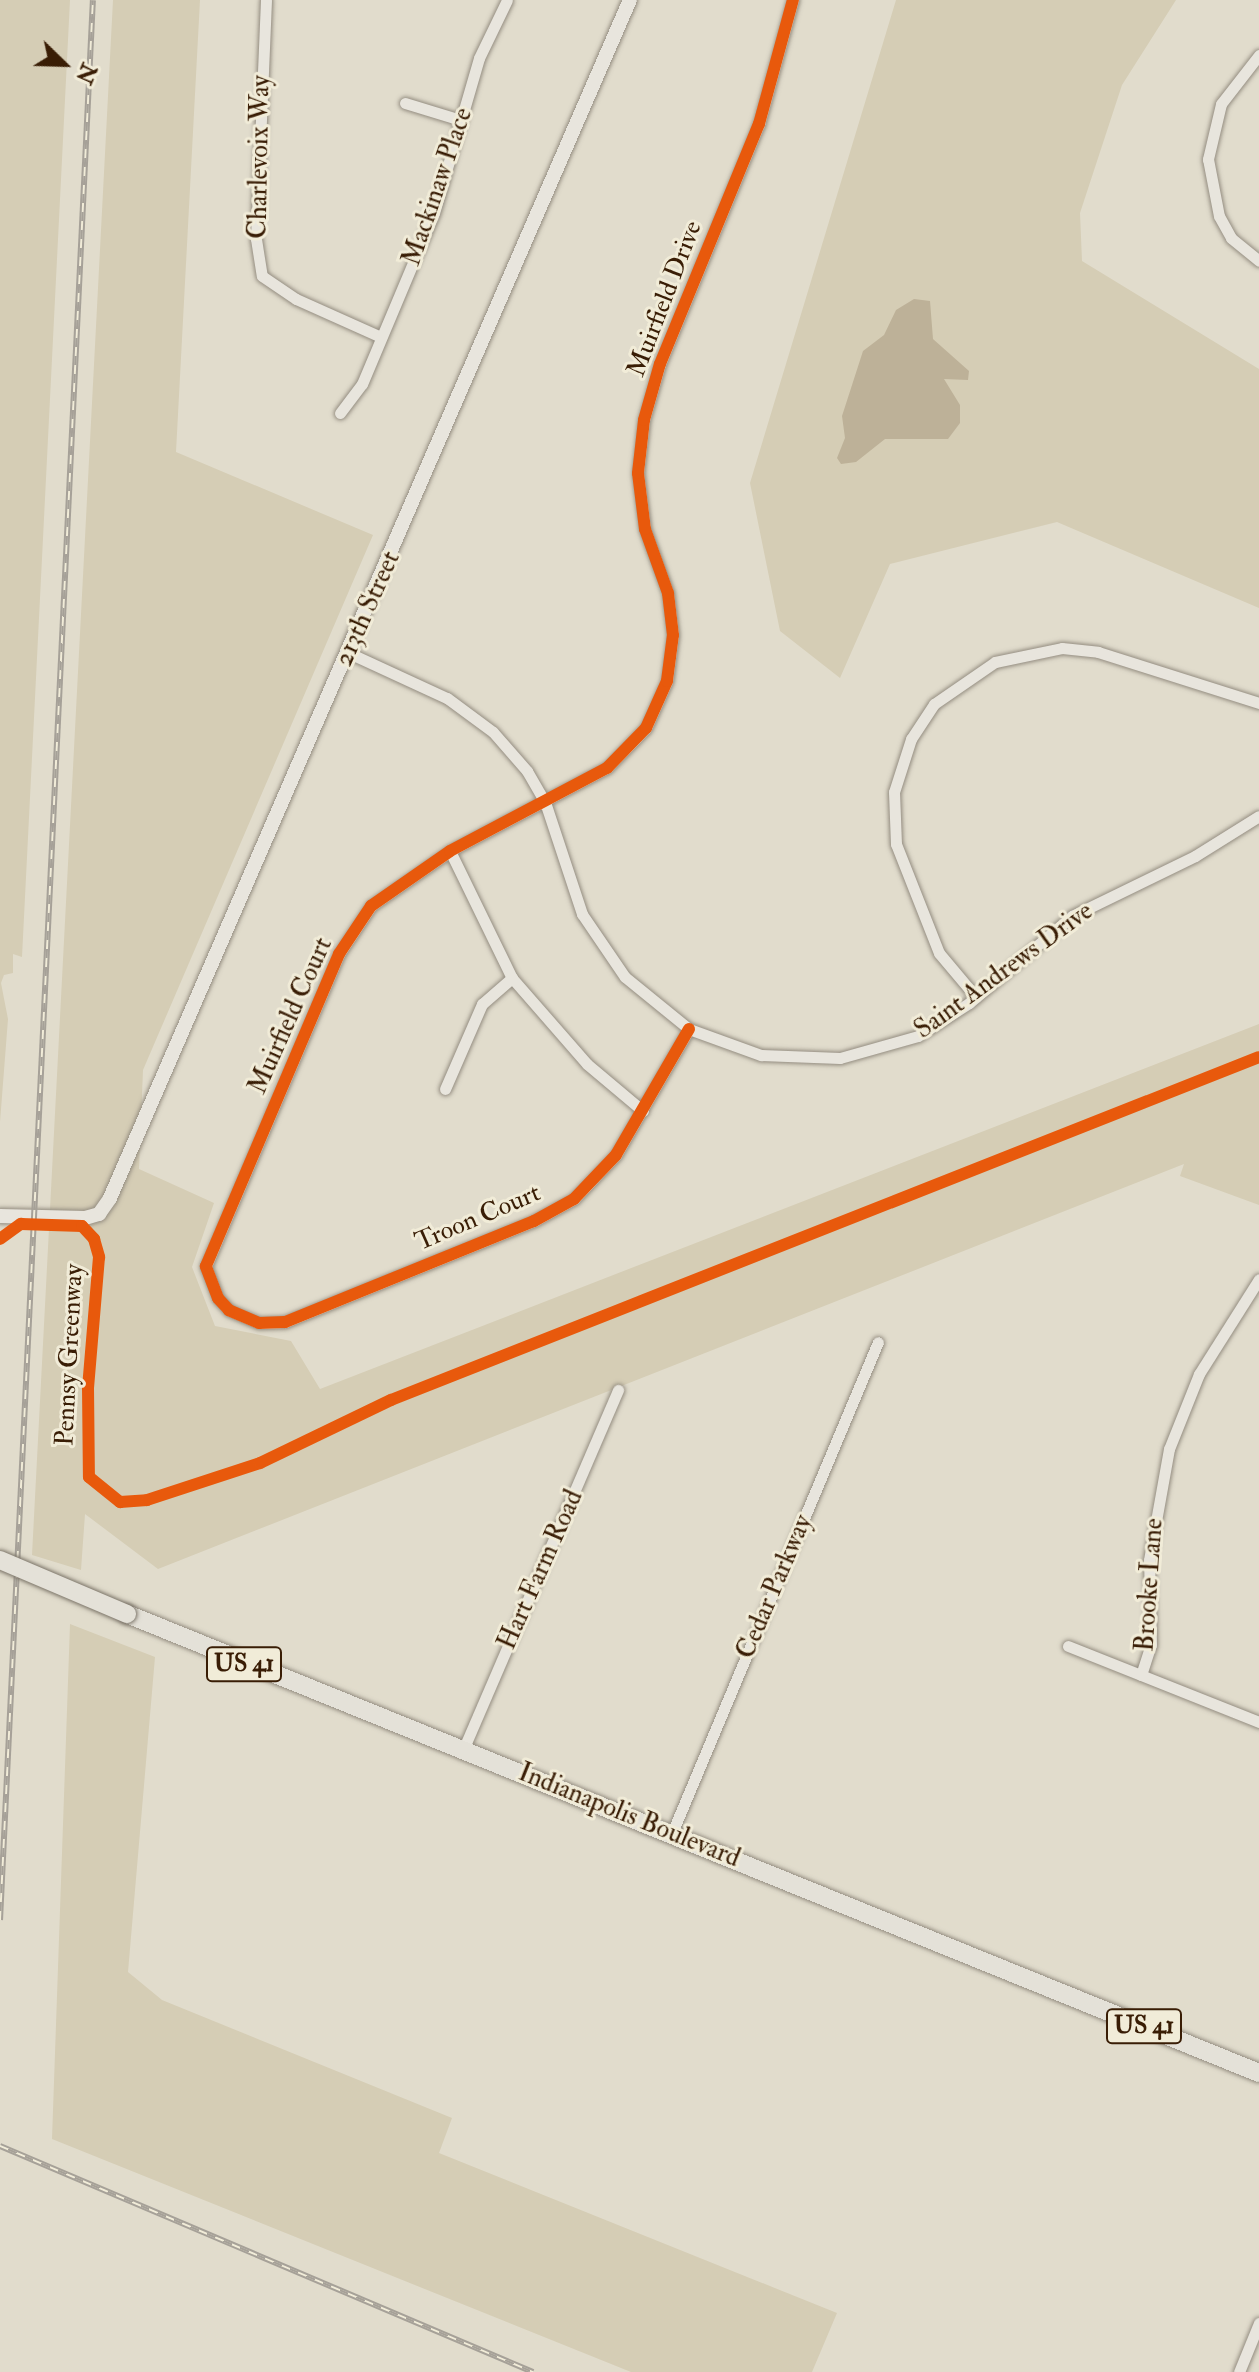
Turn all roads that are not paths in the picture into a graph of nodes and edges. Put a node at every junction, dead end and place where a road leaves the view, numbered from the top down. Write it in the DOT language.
graph roads {
  1 [pos="266,0"];
  2 [pos="507,0"];
  3 [pos="630,0"];
  4 [pos="793,0"];
  5 [pos="1259,55"];
  6 [pos="405,103"];
  7 [pos="461,120"];
  8 [pos="1259,261"];
  9 [pos="381,337"];
  10 [pos="340,413"];
  11 [pos="349,653"];
  12 [pos="1259,703"];
  13 [pos="545,802"];
  14 [pos="1259,816"];
  15 [pos="450,851"];
  16 [pos="512,978"];
  17 [pos="976,997"];
  18 [pos="689,1029"];
  19 [pos="445,1089"];
  20 [pos="643,1111"];
  21 [pos="0,1216"];
  22 [pos="1259,1279"];
  23 [pos="215,1290"];
  24 [pos="1255,1295"];
  25 [pos="878,1342"];
  26 [pos="618,1390"];
  27 [pos="0,1560"];
  28 [pos="1068,1646"];
  29 [pos="1141,1675"];
  30 [pos="1259,1722"];
  31 [pos="463,1750"];
  32 [pos="672,1833"];
  33 [pos="1259,2073"];
  34 [pos="1259,2323"];
  35 [pos="1239,2372"];
  1 -- 9 [label="street, Charlevoix Way"];
  2 -- 7 [label="street, Mackinaw Place"];
  3 -- 11 [label="street, 213th Street"];
  4 -- 13 [label="street, Muirfield Drive"];
  5 -- 8 [label="street"];
  6 -- 7 [label="street"];
  7 -- 9 [label="street, Mackinaw Place"];
  9 -- 10 [label="street, Mackinaw Place"];
  11 -- 13 [label="street, Saint Andrews Drive"];
  11 -- 21 [label="street, 213th Street"];
  12 -- 17 [label="street"];
  13 -- 15 [label="street, Muirfield Court"];
  13 -- 18 [label="street, Saint Andrews Drive"];
  14 -- 17 [label="street, Saint Andrews Drive"];
  15 -- 16 [label="street"];
  15 -- 23 [label="street, Muirfield Court"];
  16 -- 19 [label="street"];
  16 -- 20 [label="street"];
  17 -- 18 [label="street, Saint Andrews Drive"];
  18 -- 20 [label="street, Troon Court"];
  20 -- 23 [label="street, Troon Court"];
  22 -- 24 [label="street, Brooke Lane"];
  24 -- 29 [label="street, Brooke Lane"];
  25 -- 32 [label="street, Cedar Parkway"];
  26 -- 31 [label="street, Hart Farm Road"];
  27 -- 31 [label="highway, Indianapolis Boulevard / US 41, bridge"];
  28 -- 29 [label="street"];
  29 -- 30 [label="street"];
  31 -- 32 [label="highway, Indianapolis Boulevard / US 41"];
  32 -- 33 [label="highway, Indianapolis Boulevard / US 41"];
  34 -- 35 [label="street"];
}
